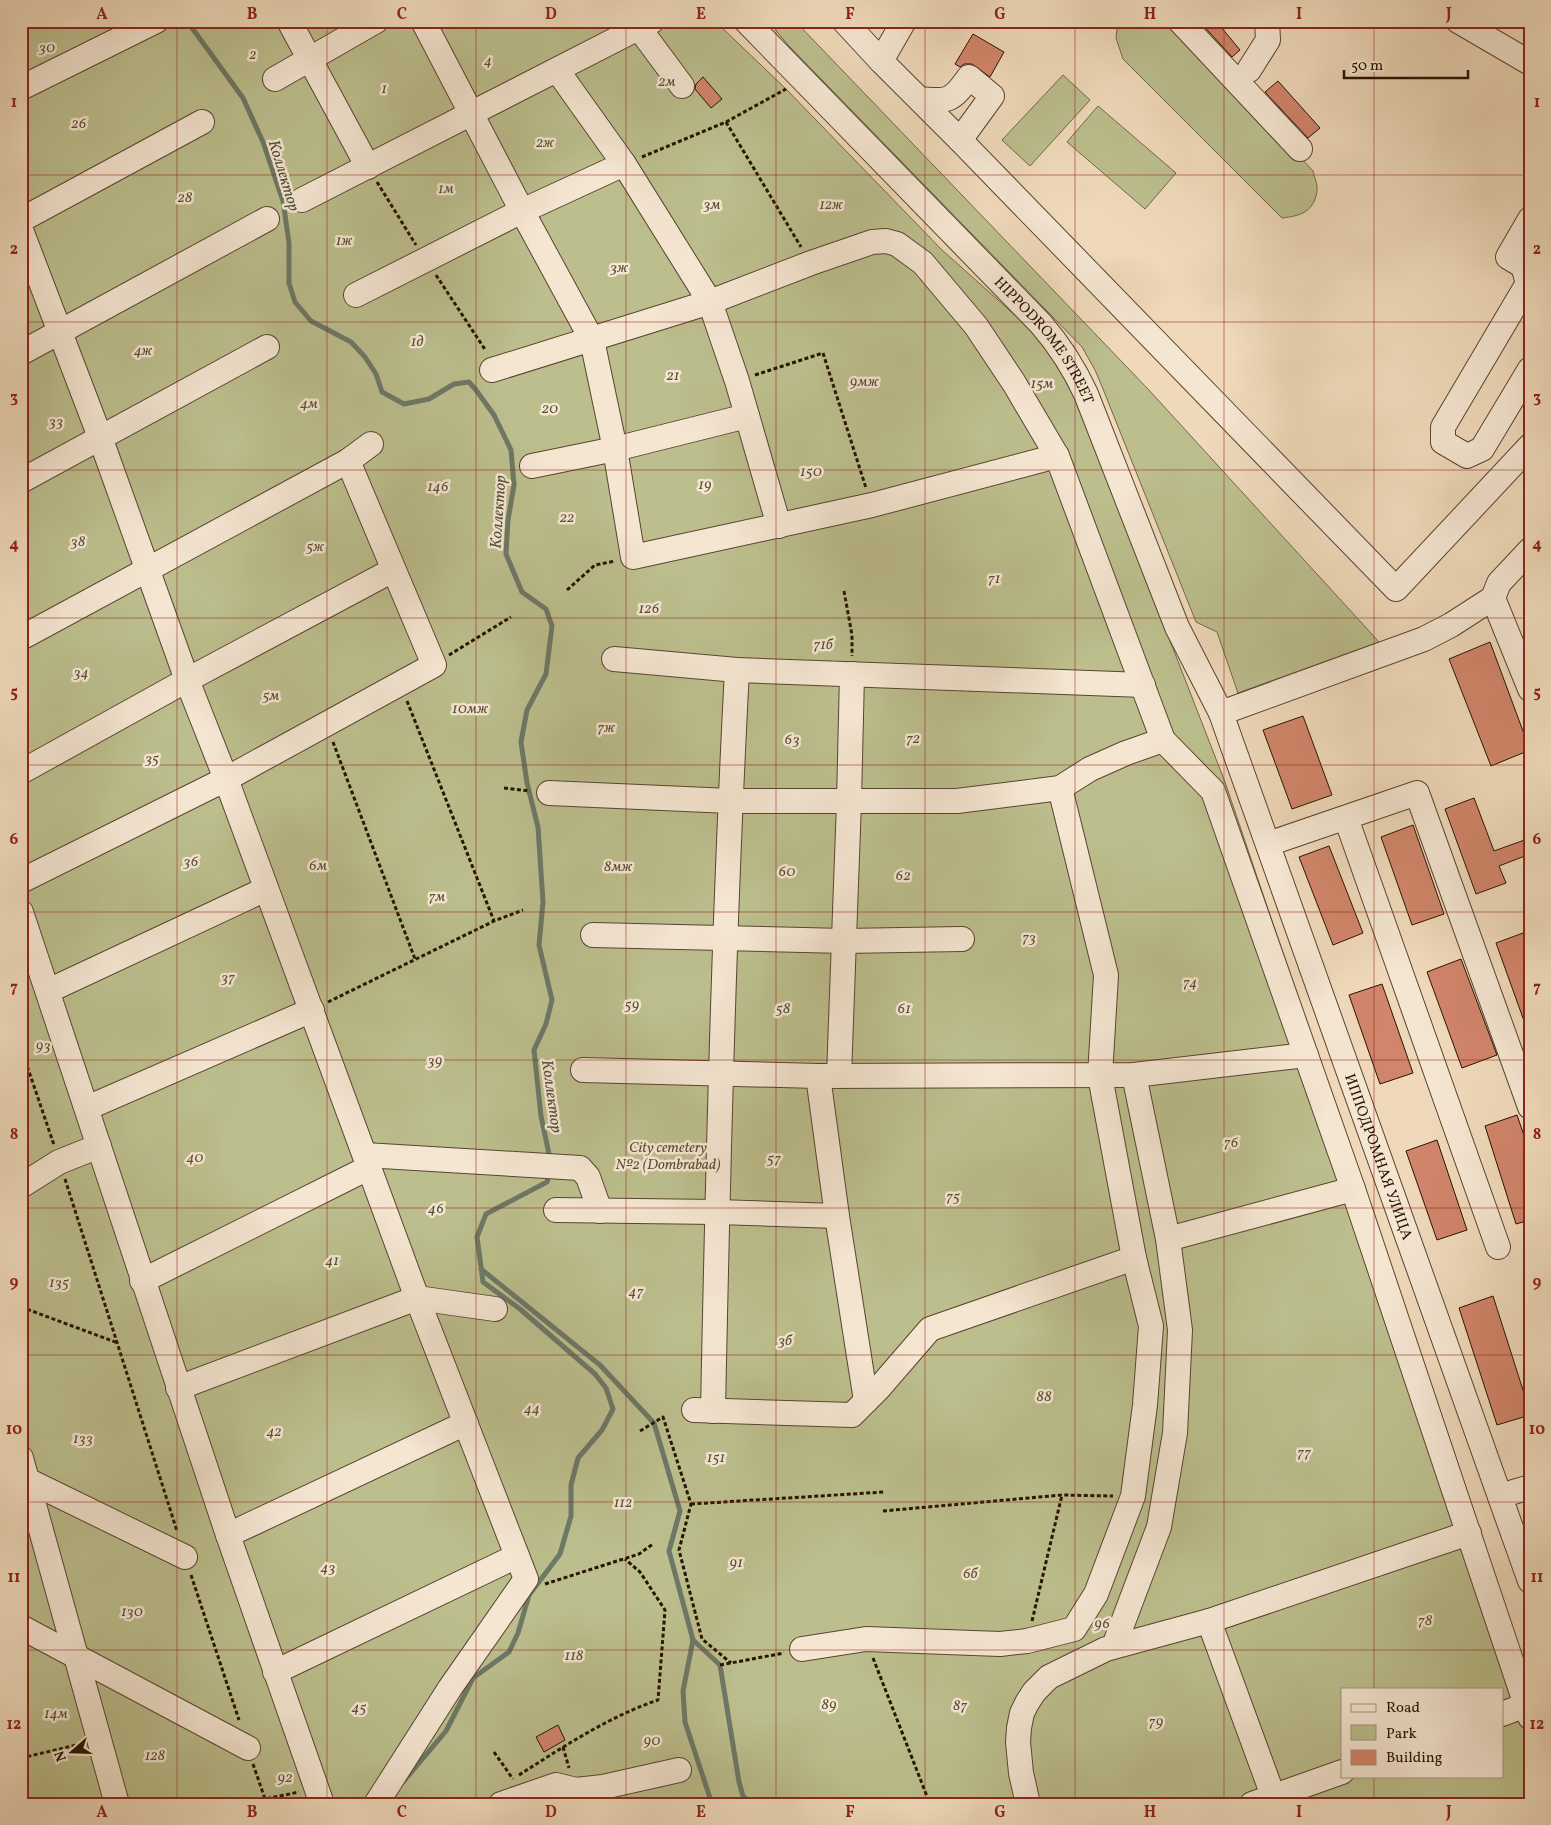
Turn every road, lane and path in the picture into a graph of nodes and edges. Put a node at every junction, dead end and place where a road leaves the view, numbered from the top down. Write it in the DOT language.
graph roads {
  1 [pos="289,21"];
  2 [pos="376,21"];
  3 [pos="423,21"];
  4 [pos="746,21"];
  5 [pos="844,21"];
  6 [pos="904,21"];
  7 [pos="1180,21"];
  8 [pos="1282,21"];
  9 [pos="1458,21"];
  10 [pos="155,22"];
  11 [pos="646,25"];
  12 [pos="1268,31"];
  13 [pos="309,59"];
  14 [pos="881,61"];
  15 [pos="1530,63"];
  16 [pos="557,70"];
  17 [pos="1240,73"];
  18 [pos="275,79"];
  19 [pos="682,86"];
  20 [pos="21,88"];
  21 [pos="786,89"];
  22 [pos="919,99"];
  23 [pos="471,114"];
  24 [pos="202,122"];
  25 [pos="726,122"];
  26 [pos="960,140"];
  27 [pos="1300,149"];
  28 [pos="624,164"];
  29 [pos="368,167"];
  30 [pos="302,200"];
  31 [pos="522,211"];
  32 [pos="267,219"];
  33 [pos="21,220"];
  34 [pos="1528,225"];
  35 [pos="21,230"];
  36 [pos="425,259"];
  37 [pos="811,263"];
  38 [pos="1528,272"];
  39 [pos="356,295"];
  40 [pos="710,302"];
  41 [pos="60,331"];
  42 [pos="592,340"];
  43 [pos="267,347"];
  44 [pos="21,353"];
  45 [pos="495,369"];
  46 [pos="1530,369"];
  47 [pos="737,381"];
  48 [pos="747,416"];
  49 [pos="100,437"];
  50 [pos="371,444"];
  51 [pos="1530,446"];
  52 [pos="615,450"];
  53 [pos="1057,456"];
  54 [pos="348,461"];
  55 [pos="532,466"];
  56 [pos="21,481"];
  57 [pos="872,505"];
  58 [pos="778,526"];
  59 [pos="1530,550"];
  60 [pos="595,565"];
  61 [pos="148,569"];
  62 [pos="393,570"];
  63 [pos="567,590"];
  64 [pos="844,591"];
  65 [pos="1493,598"];
  66 [pos="511,617"];
  67 [pos="21,638"];
  68 [pos="614,659"];
  69 [pos="434,665"];
  70 [pos="737,670"];
  71 [pos="852,674"];
  72 [pos="188,680"];
  73 [pos="400,684"];
  74 [pos="1143,685"];
  75 [pos="1530,689"];
  76 [pos="1225,723"];
  77 [pos="327,725"];
  78 [pos="1163,740"];
  79 [pos="21,772"];
  80 [pos="226,779"];
  81 [pos="504,788"];
  82 [pos="1060,788"];
  83 [pos="539,792"];
  84 [pos="730,801"];
  85 [pos="849,802"];
  86 [pos="1346,818"];
  87 [pos="1268,844"];
  88 [pos="21,881"];
  89 [pos="266,889"];
  90 [pos="523,910"];
  91 [pos="21,912"];
  92 [pos="494,921"];
  93 [pos="593,935"];
  94 [pos="962,939"];
  95 [pos="726,940"];
  96 [pos="844,941"];
  97 [pos="415,959"];
  98 [pos="48,991"];
  99 [pos="312,1010"];
  100 [pos="21,1048"];
  101 [pos="1306,1055"];
  102 [pos="583,1070"];
  103 [pos="722,1074"];
  104 [pos="1134,1075"];
  105 [pos="828,1076"];
  106 [pos="1100,1076"];
  107 [pos="1530,1107"];
  108 [pos="87,1108"];
  109 [pos="99,1146"];
  110 [pos="368,1161"];
  111 [pos="60,1162"];
  112 [pos="21,1186"];
  113 [pos="1353,1190"];
  114 [pos="556,1210"];
  115 [pos="600,1211"];
  116 [pos="717,1212"];
  117 [pos="837,1216"];
  118 [pos="1168,1239"];
  119 [pos="1498,1248"];
  120 [pos="1134,1258"];
  121 [pos="142,1281"];
  122 [pos="417,1298"];
  123 [pos="21,1307"];
  124 [pos="495,1309"];
  125 [pos="118,1343"];
  126 [pos="178,1388"];
  127 [pos="866,1401"];
  128 [pos="466,1423"];
  129 [pos="640,1432"];
  130 [pos="23,1472"];
  131 [pos="1530,1487"];
  132 [pos="884,1492"];
  133 [pos="1062,1495"];
  134 [pos="1133,1496"];
  135 [pos="1500,1496"];
  136 [pos="691,1504"];
  137 [pos="883,1511"];
  138 [pos="1469,1533"];
  139 [pos="228,1535"];
  140 [pos="654,1544"];
  141 [pos="517,1556"];
  142 [pos="185,1557"];
  143 [pos="625,1559"];
  144 [pos="1530,1581"];
  145 [pos="537,1586"];
  146 [pos="1209,1621"];
  147 [pos="21,1627"];
  148 [pos="1074,1629"];
  149 [pos="866,1639"];
  150 [pos="1027,1641"];
  151 [pos="1110,1648"];
  152 [pos="802,1650"];
  153 [pos="76,1657"];
  154 [pos="731,1663"];
  155 [pos="720,1665"];
  156 [pos="275,1672"];
  157 [pos="1528,1711"];
  158 [pos="1504,1714"];
  159 [pos="99,1739"];
  160 [pos="248,1748"];
  161 [pos="494,1752"];
  162 [pos="21,1758"];
  163 [pos="679,1770"];
  164 [pos="1341,1772"];
  165 [pos="559,1794"];
  166 [pos="319,1796"];
  167 [pos="1267,1801"];
  168 [pos="117,1804"];
  169 [pos="376,1804"];
  170 [pos="501,1804"];
  171 [pos="930,1804"];
  172 [pos="1028,1804"];
  1 -- 13 [label="street"];
  2 -- 13 [label="street"];
  3 -- 23 [label="street"];
  4 -- 76 [label="street, HIPPODROME STREET"];
  5 -- 14 [label="street"];
  6 -- 14 [label="street"];
  7 -- 17 [label="street"];
  8 -- 12 [label="street"];
  9 -- 15 [label="street"];
  10 -- 20 [label="street"];
  11 -- 16 [label="street"];
  11 -- 19 [label="street"];
  12 -- 17 [label="street"];
  13 -- 18 [label="street"];
  13 -- 29 [label="street"];
  14 -- 22 [label="street"];
  16 -- 23 [label="street"];
  16 -- 28 [label="street"];
  17 -- 27 [label="street"];
  21 -- 25 [label="path"];
  22 -- 26 [label="street"];
  22 -- 26 [label="street"];
  23 -- 29 [label="street"];
  23 -- 31 [label="street"];
  24 -- 33 [label="street"];
  25 -- 28 [label="path"];
  25 -- 37 [label="path"];
  26 -- 51 [label="street"];
  28 -- 31 [label="street"];
  28 -- 40 [label="street"];
  29 -- 30 [label="street"];
  29 -- 36 [label="path"];
  31 -- 36 [label="street"];
  31 -- 42 [label="street"];
  32 -- 41 [label="street"];
  34 -- 38 [label="street"];
  35 -- 41 [label="street"];
  36 -- 39 [label="street"];
  36 -- 45 [label="path"];
  37 -- 40 [label="street"];
  37 -- 53 [label="street"];
  38 -- 46 [label="street"];
  40 -- 42 [label="street"];
  40 -- 47 [label="street"];
  41 -- 44 [label="street"];
  41 -- 49 [label="street"];
  42 -- 45 [label="street"];
  42 -- 52 [label="street"];
  43 -- 49 [label="street"];
  47 -- 48 [label="street"];
  47 -- 57 [label="path"];
  48 -- 52 [label="street"];
  48 -- 58 [label="street"];
  49 -- 56 [label="street"];
  49 -- 61 [label="street"];
  50 -- 54 [label="street"];
  52 -- 55 [label="street"];
  52 -- 58 [label="street"];
  53 -- 57 [label="street"];
  53 -- 74 [label="street"];
  54 -- 61 [label="street"];
  54 -- 62 [label="street"];
  57 -- 58 [label="street"];
  59 -- 65 [label="street"];
  60 -- 63 [label="path"];
  61 -- 67 [label="street"];
  61 -- 72 [label="street"];
  62 -- 69 [label="street"];
  62 -- 72 [label="street"];
  64 -- 71 [label="path"];
  65 -- 75 [label="street"];
  65 -- 76 [label="street"];
  66 -- 69 [label="path"];
  68 -- 70 [label="street"];
  69 -- 73 [label="street"];
  70 -- 71 [label="street"];
  70 -- 84 [label="street"];
  71 -- 74 [label="street"];
  71 -- 85 [label="street"];
  72 -- 79 [label="street"];
  72 -- 80 [label="street"];
  73 -- 77 [label="street"];
  73 -- 92 [label="path"];
  74 -- 78 [label="street"];
  76 -- 87 [label="street, ИППОДРОМНАЯ УЛИЦА"];
  77 -- 80 [label="street"];
  77 -- 97 [label="path"];
  78 -- 82 [label="street"];
  78 -- 101 [label="street"];
  80 -- 88 [label="street"];
  80 -- 89 [label="street"];
  81 -- 83 [label="path"];
  82 -- 85 [label="street"];
  82 -- 106 [label="street"];
  83 -- 84 [label="street"];
  84 -- 85 [label="street"];
  84 -- 95 [label="street"];
  85 -- 96 [label="street"];
  86 -- 87 [label="street"];
  86 -- 107 [label="street"];
  86 -- 119 [label="street"];
  87 -- 135 [label="street, ИППОДРОМНАЯ УЛИЦА"];
  89 -- 98 [label="street"];
  89 -- 99 [label="street"];
  90 -- 92 [label="path"];
  91 -- 98 [label="street"];
  92 -- 97 [label="path"];
  93 -- 95 [label="street"];
  94 -- 96 [label="street"];
  95 -- 96 [label="street"];
  95 -- 103 [label="street"];
  96 -- 105 [label="street"];
  97 -- 99 [label="path"];
  98 -- 108 [label="street"];
  99 -- 108 [label="street"];
  99 -- 110 [label="street"];
  100 -- 111 [label="path"];
  101 -- 104 [label="street"];
  101 -- 113 [label="street"];
  102 -- 103 [label="street"];
  103 -- 105 [label="street"];
  103 -- 116 [label="street"];
  104 -- 106 [label="street"];
  104 -- 118 [label="street"];
  105 -- 106 [label="street"];
  105 -- 117 [label="street"];
  106 -- 120 [label="street"];
  108 -- 109 [label="street"];
  109 -- 111 [label="street"];
  109 -- 121 [label="street"];
  110 -- 115 [label="street"];
  110 -- 121 [label="street"];
  110 -- 122 [label="street"];
  111 -- 112 [label="street"];
  111 -- 125 [label="path"];
  113 -- 118 [label="street"];
  113 -- 138 [label="street"];
  114 -- 115 [label="street"];
  115 -- 116 [label="street"];
  116 -- 117 [label="street"];
  116 -- 127 [label="street"];
  117 -- 127 [label="street"];
  118 -- 151 [label="street"];
  120 -- 127 [label="street"];
  120 -- 134 [label="street"];
  121 -- 126 [label="street"];
  122 -- 124 [label="street"];
  122 -- 126 [label="street"];
  122 -- 128 [label="street"];
  123 -- 125 [label="path"];
  125 -- 142 [label="path"];
  126 -- 139 [label="street"];
  128 -- 139 [label="street"];
  128 -- 141 [label="street"];
  129 -- 136 [label="path"];
  130 -- 142 [label="street"];
  130 -- 153 [label="street"];
  131 -- 135 [label="street"];
  132 -- 136 [label="path"];
  133 -- 134 [label="path"];
  133 -- 137 [label="path"];
  133 -- 150 [label="path"];
  134 -- 148 [label="street"];
  135 -- 144 [label="street, ИППОДРОМНАЯ УЛИЦА"];
  136 -- 154 [label="path"];
  138 -- 146 [label="street"];
  138 -- 157 [label="street"];
  139 -- 156 [label="street"];
  140 -- 143 [label="path"];
  141 -- 156 [label="street"];
  141 -- 169 [label="street"];
  142 -- 160 [label="path"];
  143 -- 145 [label="path"];
  143 -- 161 [label="path"];
  146 -- 151 [label="street"];
  146 -- 167 [label="street"];
  147 -- 153 [label="street"];
  148 -- 150 [label="street"];
  148 -- 151 [label="street"];
  149 -- 150 [label="street"];
  149 -- 152 [label="street"];
  149 -- 171 [label="path"];
  151 -- 172 [label="street"];
  152 -- 154 [label="path"];
  153 -- 159 [label="street"];
  153 -- 160 [label="street"];
  154 -- 155 [label="path"];
  156 -- 166 [label="street"];
  157 -- 158 [label="street"];
  159 -- 162 [label="path"];
  159 -- 168 [label="street"];
  160 -- 166 [label="path"];
  163 -- 165 [label="street"];
  164 -- 167 [label="street"];
  165 -- 170 [label="street"];
}
